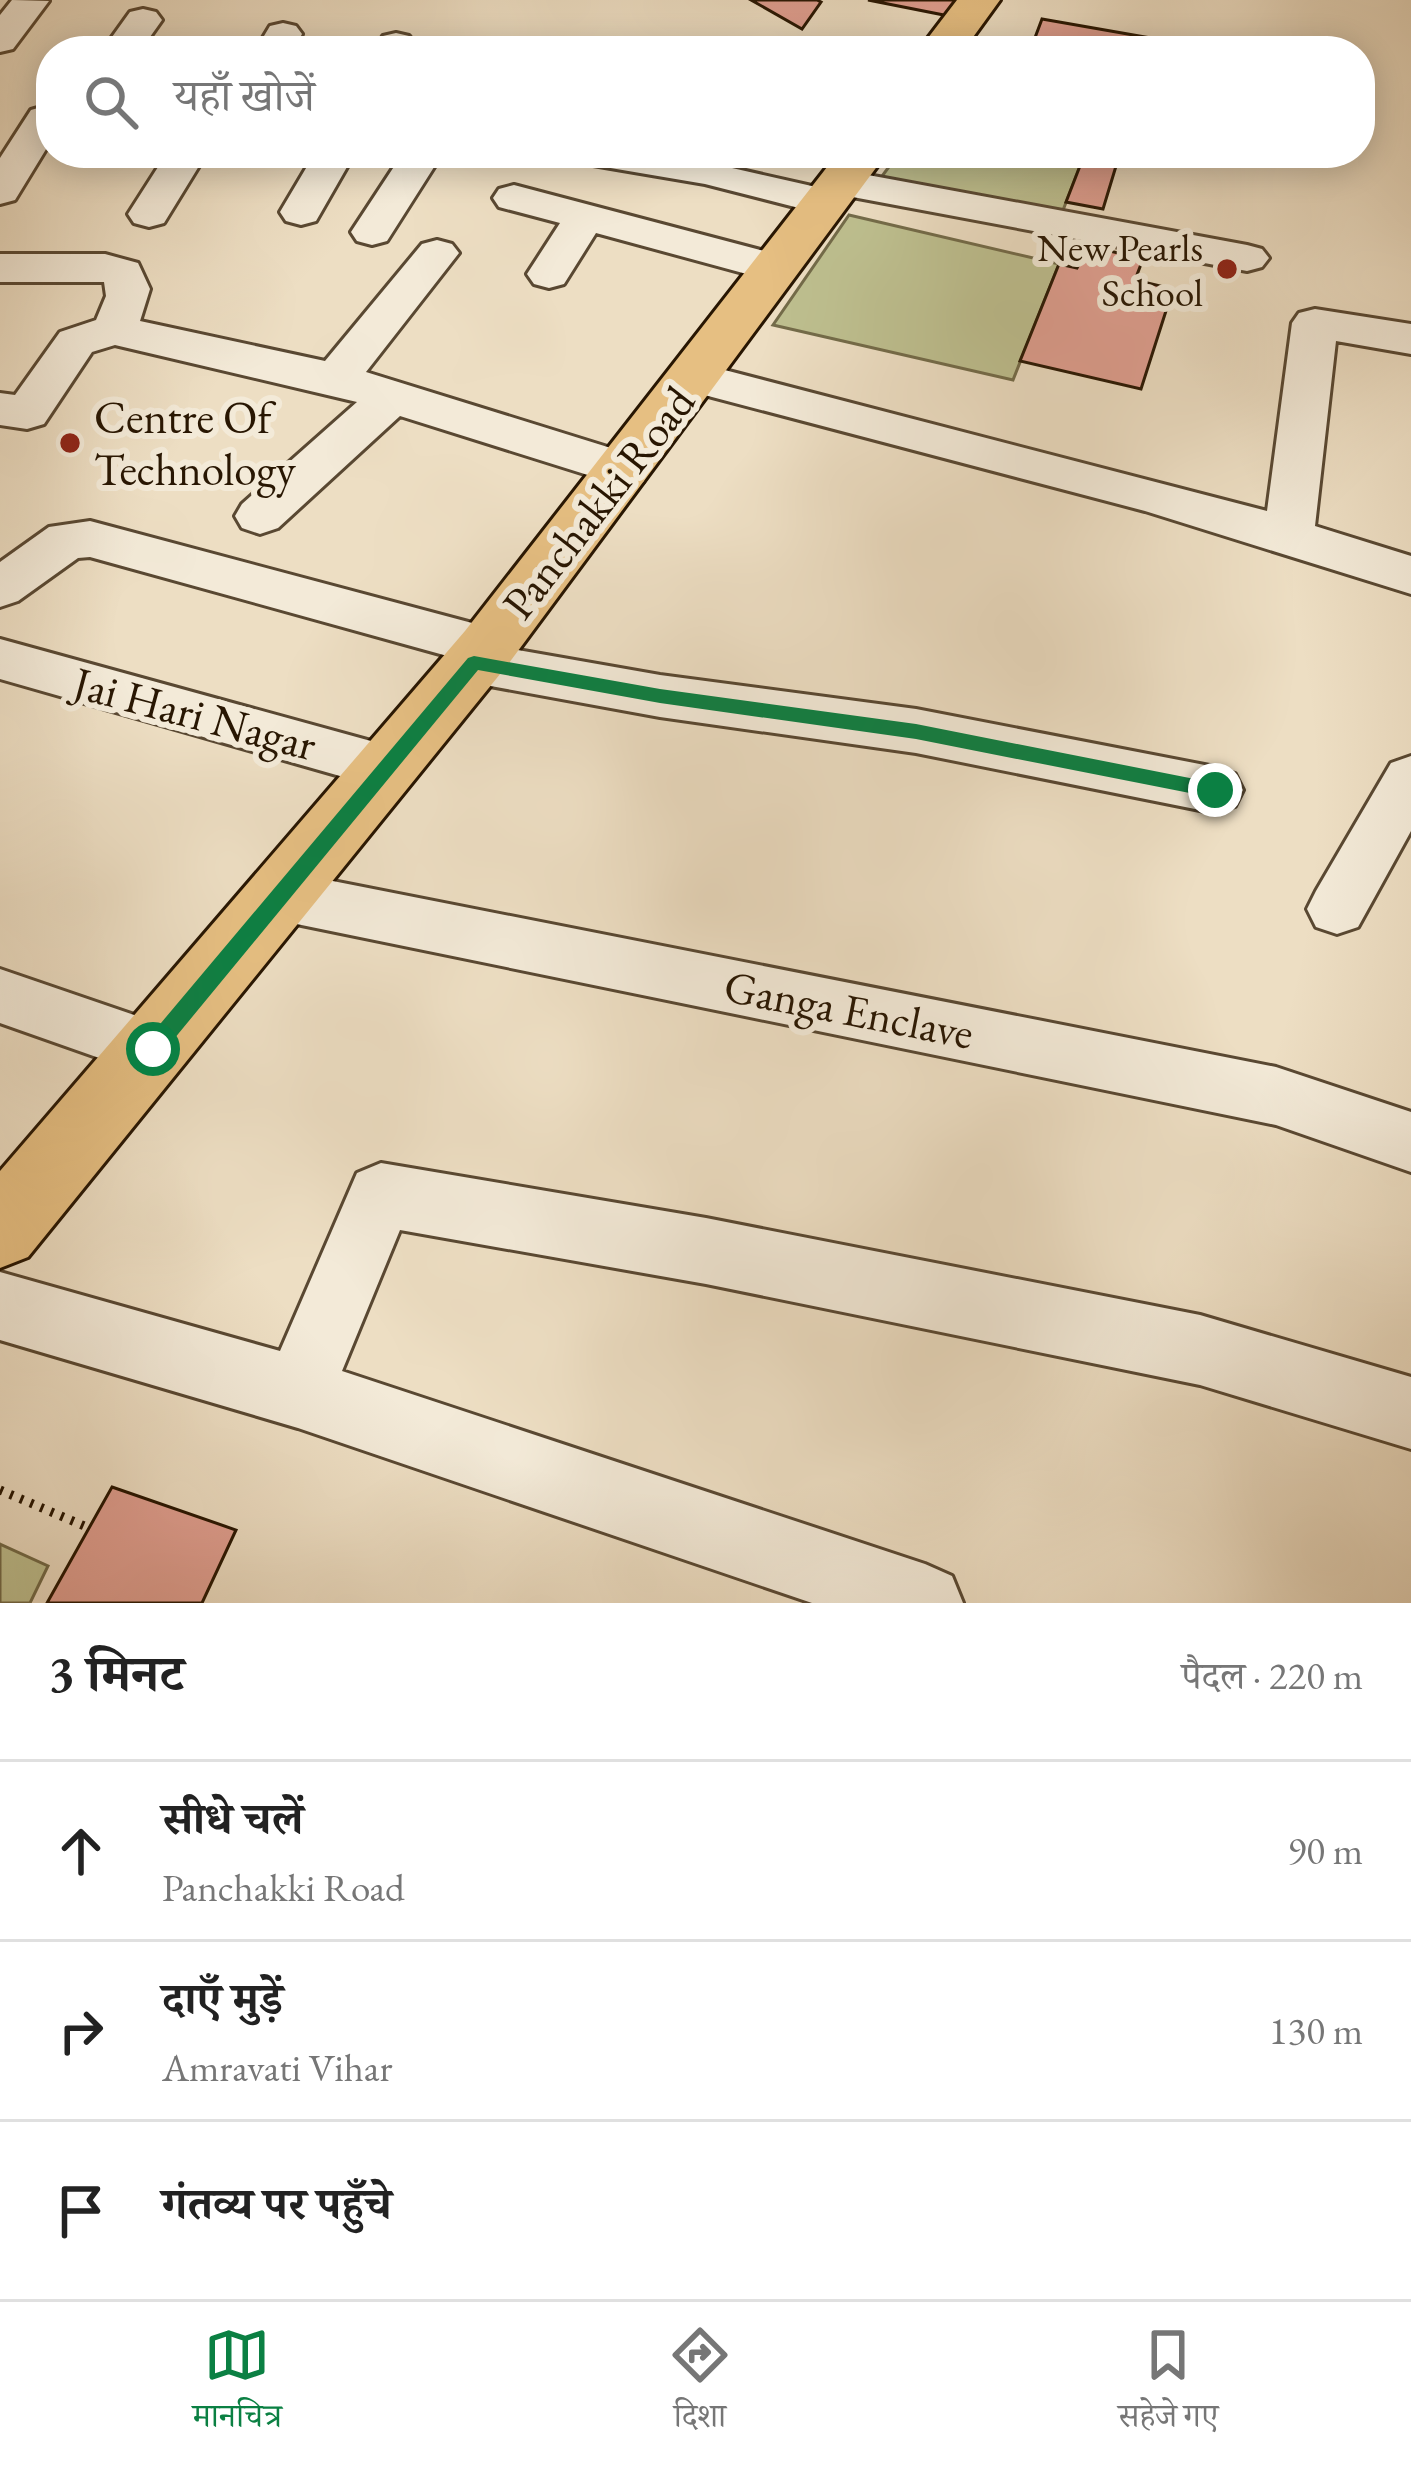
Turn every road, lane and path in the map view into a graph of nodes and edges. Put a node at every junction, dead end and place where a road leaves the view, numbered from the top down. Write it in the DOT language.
graph roads {
  1 [pos="979,0"];
  2 [pos="30,2"];
  3 [pos="951,36"];
  4 [pos="0,41"];
  5 [pos="0,111"];
  6 [pos="36,116"];
  7 [pos="36,136"];
  8 [pos="178,168"];
  9 [pos="326,168"];
  10 [pos="413,168"];
  11 [pos="681,168"];
  12 [pos="843,179"];
  13 [pos="0,191"];
  14 [pos="514,198"];
  15 [pos="301,212"];
  16 [pos="149,214"];
  17 [pos="585,217"];
  18 [pos="372,232"];
  19 [pos="437,254"];
  20 [pos="1247,258"];
  21 [pos="0,268"];
  22 [pos="776,268"];
  23 [pos="549,274"];
  24 [pos="113,330"];
  25 [pos="1411,339"];
  26 [pos="694,377"];
  27 [pos="336,380"];
  28 [pos="392,397"];
  29 [pos="0,409"];
  30 [pos="626,470"];
  31 [pos="260,516"];
  32 [pos="1289,536"];
  33 [pos="1411,575"];
  34 [pos="0,588"];
  35 [pos="480,655"];
  36 [pos="0,659"];
  37 [pos="389,768"];
  38 [pos="1411,779"];
  39 [pos="1215,790"];
  40 [pos="282,896"];
  41 [pos="1337,909"];
  42 [pos="0,996"];
  43 [pos="153,1049"];
  44 [pos="1411,1142"];
  45 [pos="6,1214"];
  46 [pos="0,1306"];
  47 [pos="298,1392"];
  48 [pos="1411,1413"];
  49 [pos="0,1490"];
  50 [pos="89,1528"];
  51 [pos="925,1603"];
  1 -- 3 [label="main road"];
  2 -- 4 [label="street"];
  5 -- 6 [label="street"];
  7 -- 13 [label="street"];
  8 -- 16 [label="street"];
  9 -- 15 [label="street"];
  10 -- 18 [label="street"];
  11 -- 12 [label="street"];
  12 -- 20 [label="street"];
  12 -- 22 [label="main road, Panchakki Road"];
  14 -- 17 [label="street"];
  17 -- 22 [label="street"];
  17 -- 23 [label="street"];
  19 -- 27 [label="street"];
  21 -- 24 [label="street"];
  22 -- 26 [label="main road, Panchakki Road"];
  24 -- 27 [label="street"];
  24 -- 29 [label="street"];
  25 -- 32 [label="street"];
  26 -- 30 [label="main road, Panchakki Road"];
  26 -- 32 [label="street"];
  27 -- 28 [label="street"];
  28 -- 30 [label="street"];
  28 -- 31 [label="street"];
  30 -- 35 [label="main road, Panchakki Road"];
  32 -- 33 [label="street"];
  34 -- 35 [label="street"];
  35 -- 37 [label="main road, Panchakki Road"];
  35 -- 39 [label="street"];
  36 -- 37 [label="street, Jai Hari Nagar"];
  37 -- 40 [label="main road, Panchakki Road"];
  38 -- 41 [label="street"];
  40 -- 43 [label="main road, Panchakki Road"];
  40 -- 44 [label="street, Ganga Enclave"];
  42 -- 43 [label="street"];
  43 -- 45 [label="main road, Panchakki Road"];
  46 -- 47 [label="street"];
  47 -- 48 [label="street"];
  47 -- 51 [label="street"];
  49 -- 50 [label="path"];
}
